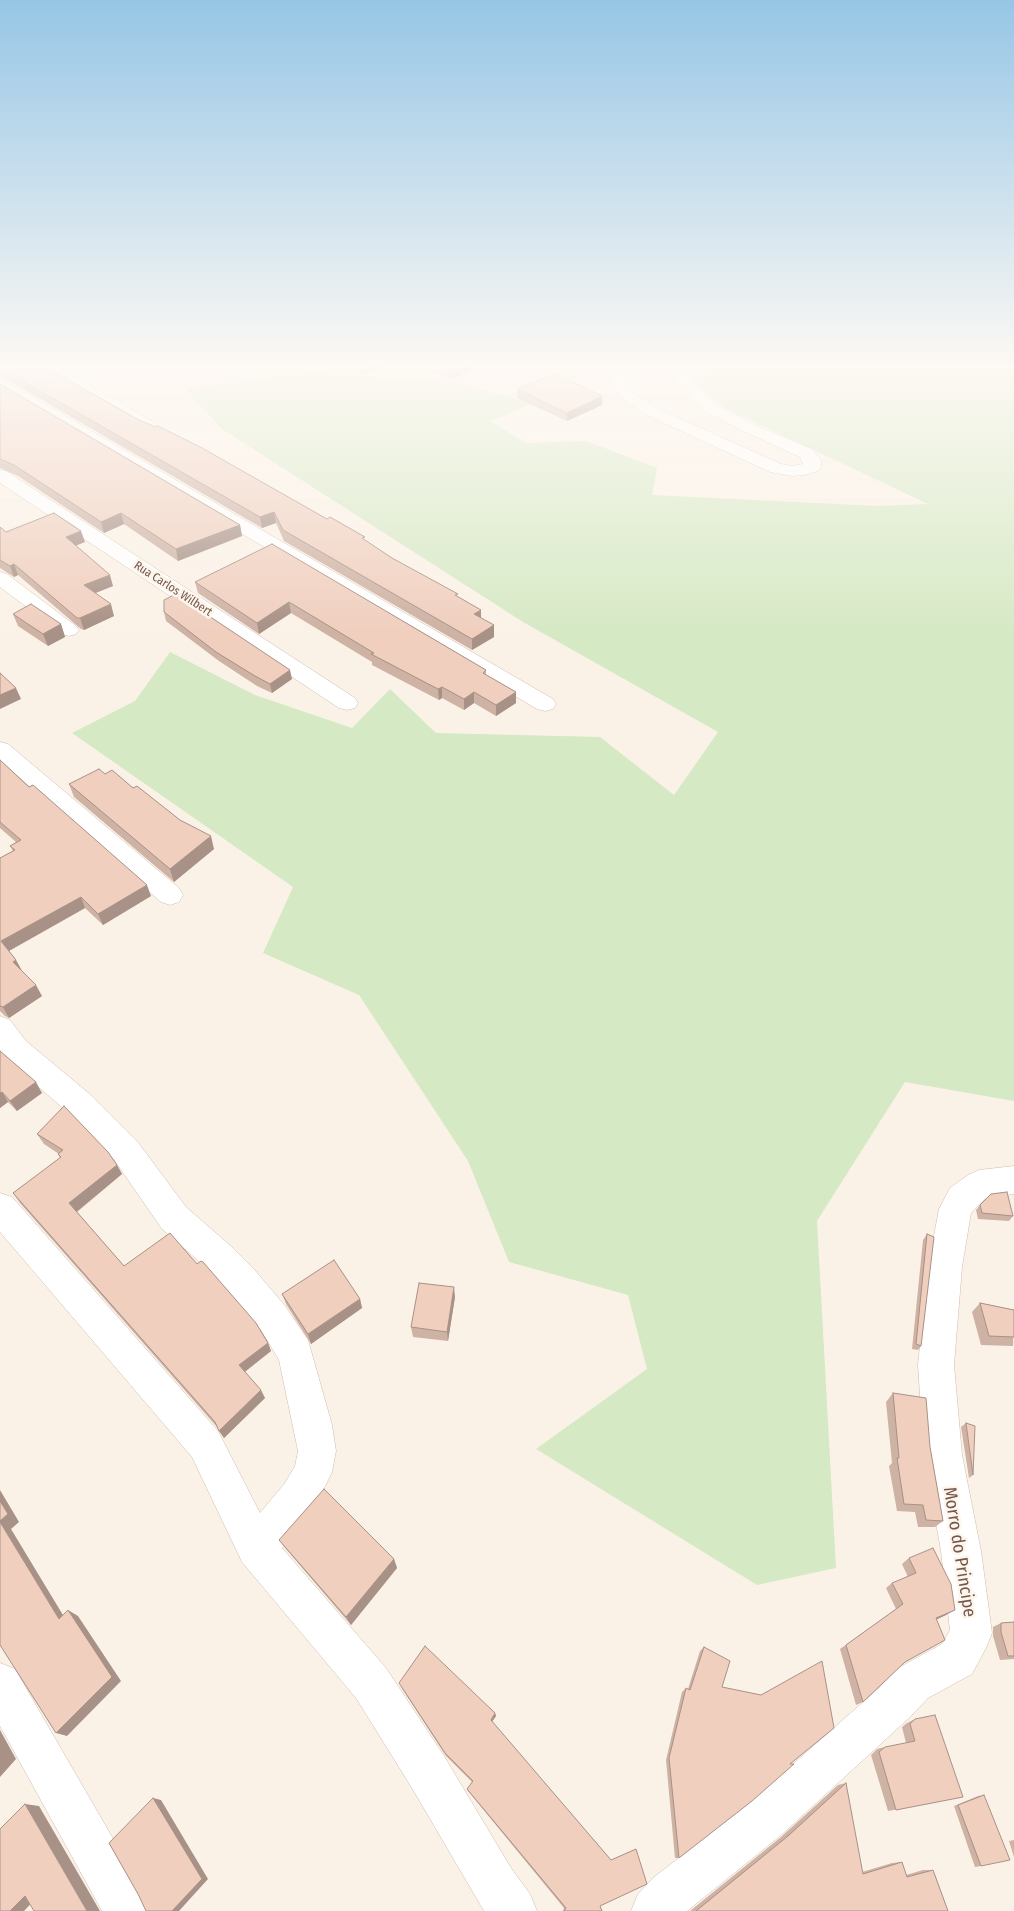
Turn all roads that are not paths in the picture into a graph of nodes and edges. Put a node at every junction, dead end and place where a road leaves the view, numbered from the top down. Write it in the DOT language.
graph roads {
  1 [pos="118,452"];
  2 [pos="741,452"];
  3 [pos="804,452"];
  4 [pos="0,475"];
  5 [pos="0,578"];
  6 [pos="69,630"];
  7 [pos="347,703"];
  8 [pos="546,704"];
  9 [pos="0,749"];
  10 [pos="170,895"];
  11 [pos="5,1046"];
  12 [pos="1014,1180"];
  13 [pos="0,1208"];
  14 [pos="256,1548"];
  15 [pos="0,1684"];
  16 [pos="128,1911"];
  17 [pos="512,1911"];
  18 [pos="655,1911"];
  1 -- 8 [label="street"];
  2 -- 3 [label="street"];
  4 -- 7 [label="street, Rua Carlos Wilbert"];
  5 -- 6 [label="street"];
  9 -- 10 [label="street"];
  11 -- 14 [label="street"];
  12 -- 18 [label="street, Morro do Principe"];
  13 -- 14 [label="street"];
  14 -- 17 [label="street"];
  15 -- 16 [label="street"];
}
